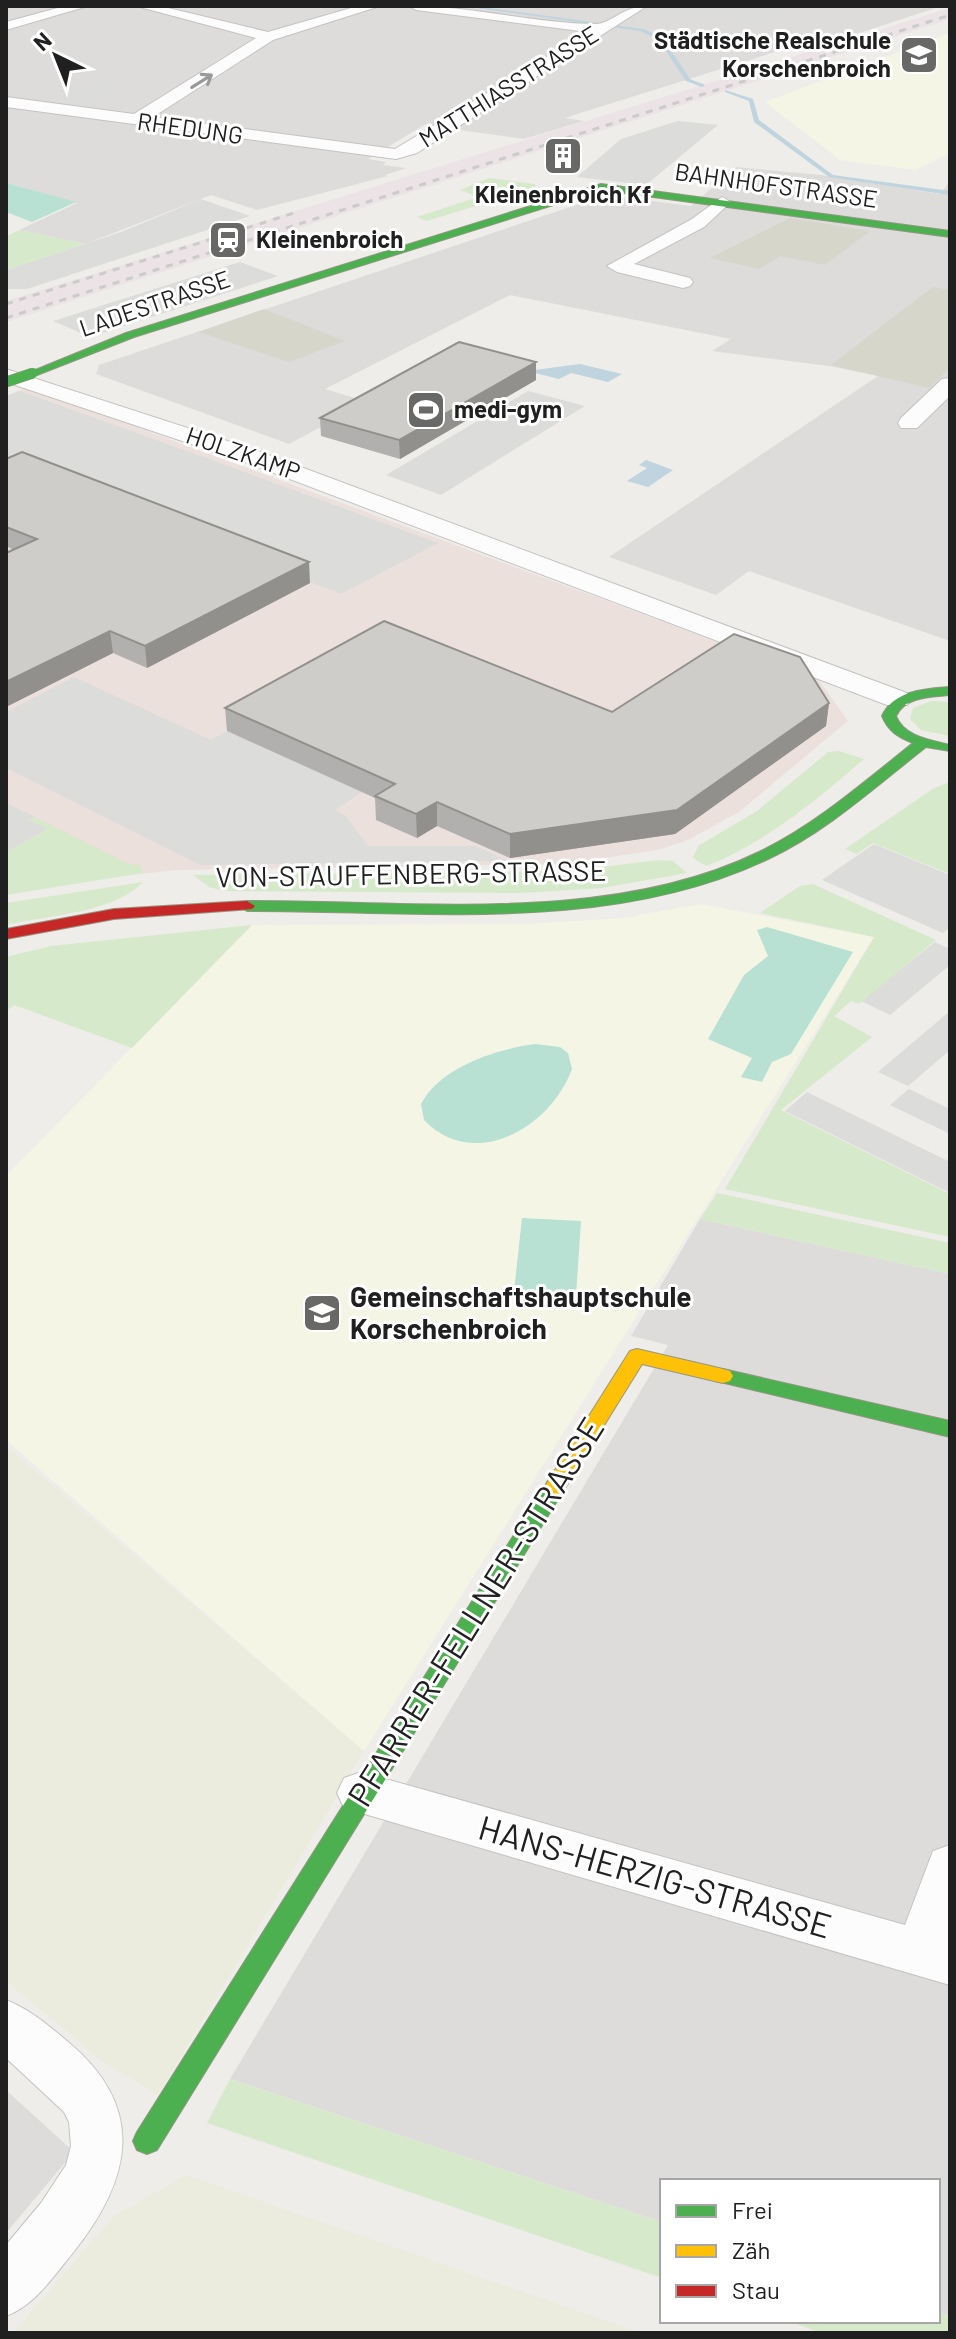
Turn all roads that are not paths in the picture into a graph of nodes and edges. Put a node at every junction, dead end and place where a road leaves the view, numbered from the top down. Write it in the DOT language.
graph roads {
  1 [pos="81,6"];
  2 [pos="143,6"];
  3 [pos="373,6"];
  4 [pos="416,6"];
  5 [pos="634,9"];
  6 [pos="6,26"];
  7 [pos="603,28"];
  8 [pos="268,37"];
  9 [pos="9,105"];
  10 [pos="135,121"];
  11 [pos="373,154"];
  12 [pos="596,188"];
  13 [pos="722,202"];
  14 [pos="950,234"];
  15 [pos="683,282"];
  16 [pos="44,370"];
  17 [pos="6,375"];
  18 [pos="6,382"];
  19 [pos="950,384"];
  20 [pos="909,423"];
  21 [pos="477,539"];
  22 [pos="950,691"];
  23 [pos="897,699"];
  24 [pos="921,744"];
  25 [pos="950,748"];
  26 [pos="6,934"];
  27 [pos="950,1429"];
  28 [pos="361,1793"];
  29 [pos="950,1867"];
  30 [pos="935,1956"];
  31 [pos="6,2025"];
  32 [pos="147,2141"];
  33 [pos="6,2288"];
  1 -- 6 [label="street"];
  2 -- 8 [label="street"];
  3 -- 8 [label="street"];
  4 -- 7 [label="street"];
  5 -- 7 [label="street, MATTHIASSTRASSE"];
  7 -- 11 [label="street, MATTHIASSTRASSE"];
  10 -- 8 [label="street, one-way"];
  9 -- 10 [label="street, RHEDUNG"];
  10 -- 11 [label="street, RHEDUNG"];
  12 -- 13 [label="street, BAHNHOFSTRASSE"];
  12 -- 16 [label="street, LADESTRASSE"];
  13 -- 14 [label="street, BAHNHOFSTRASSE"];
  13 -- 15 [label="street"];
  16 -- 18 [label="street, LADESTRASSE, bridge"];
  16 -- 21 [label="street, HOLZKAMP"];
  17 -- 21 [label="street, HOLZKAMP"];
  19 -- 20 [label="street"];
  21 -- 23 [label="street, HOLZKAMP"];
  22 -- 23 [label="street"];
  23 -- 24 [label="street"];
  24 -- 25 [label="street"];
  24 -- 26 [label="street, VON-STAUFFENBERG-STRASSE"];
  27 -- 28 [label="street, PFARRER-FELLNER-STRASSE"];
  28 -- 30 [label="street, HANS-HERZIG-STRASSE"];
  28 -- 32 [label="street, PFARRER-FELLNER-STRASSE"];
  29 -- 30 [label="street"];
  31 -- 33 [label="street"];
}
